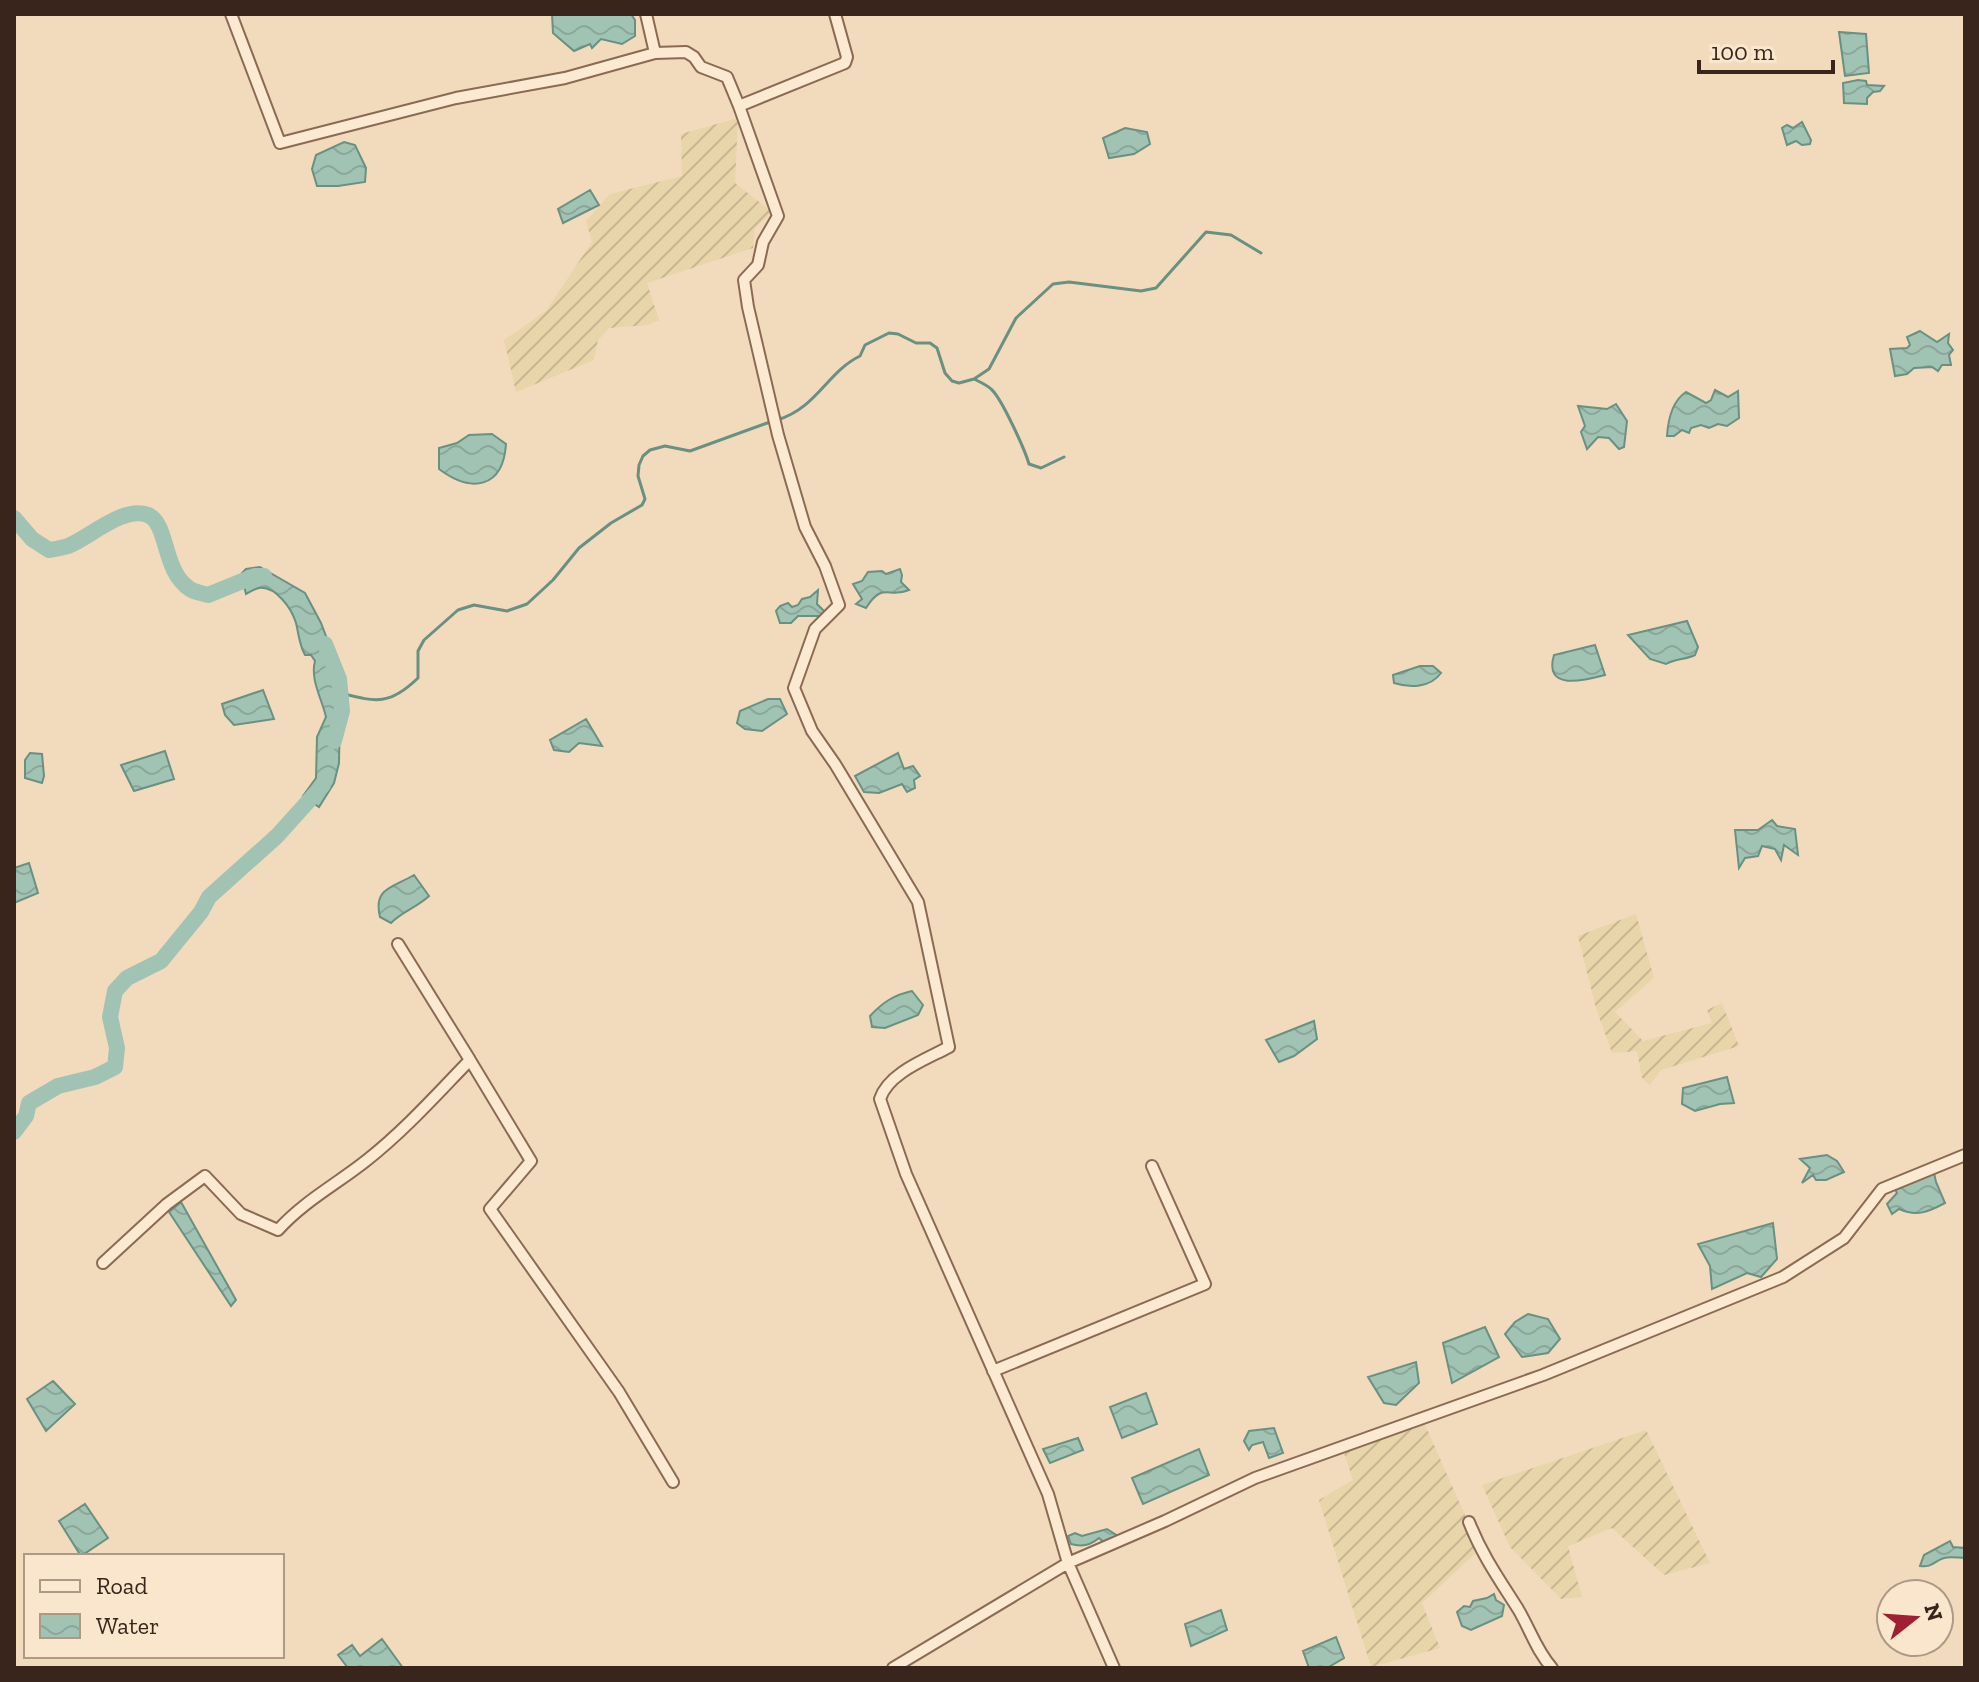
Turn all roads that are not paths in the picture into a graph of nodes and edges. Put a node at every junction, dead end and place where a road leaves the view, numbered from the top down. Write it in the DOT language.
graph roads {
  1 [pos="231,14"];
  2 [pos="646,14"];
  3 [pos="835,14"];
  4 [pos="655,53"];
  5 [pos="739,106"];
  6 [pos="398,944"];
  7 [pos="470,1060"];
  8 [pos="1965,1155"];
  9 [pos="1152,1166"];
  10 [pos="103,1263"];
  11 [pos="993,1371"];
  12 [pos="673,1482"];
  13 [pos="1469,1522"];
  14 [pos="1068,1563"];
  15 [pos="893,1668"];
  16 [pos="1114,1668"];
  17 [pos="1552,1668"];
  1 -- 4 [label="street"];
  2 -- 4 [label="street"];
  3 -- 5 [label="street"];
  4 -- 5 [label="street"];
  5 -- 11 [label="street"];
  6 -- 7 [label="street"];
  7 -- 10 [label="street"];
  7 -- 12 [label="street"];
  8 -- 14 [label="street"];
  9 -- 11 [label="street"];
  11 -- 14 [label="street"];
  13 -- 17 [label="street"];
  14 -- 15 [label="street"];
  14 -- 16 [label="street"];
}
